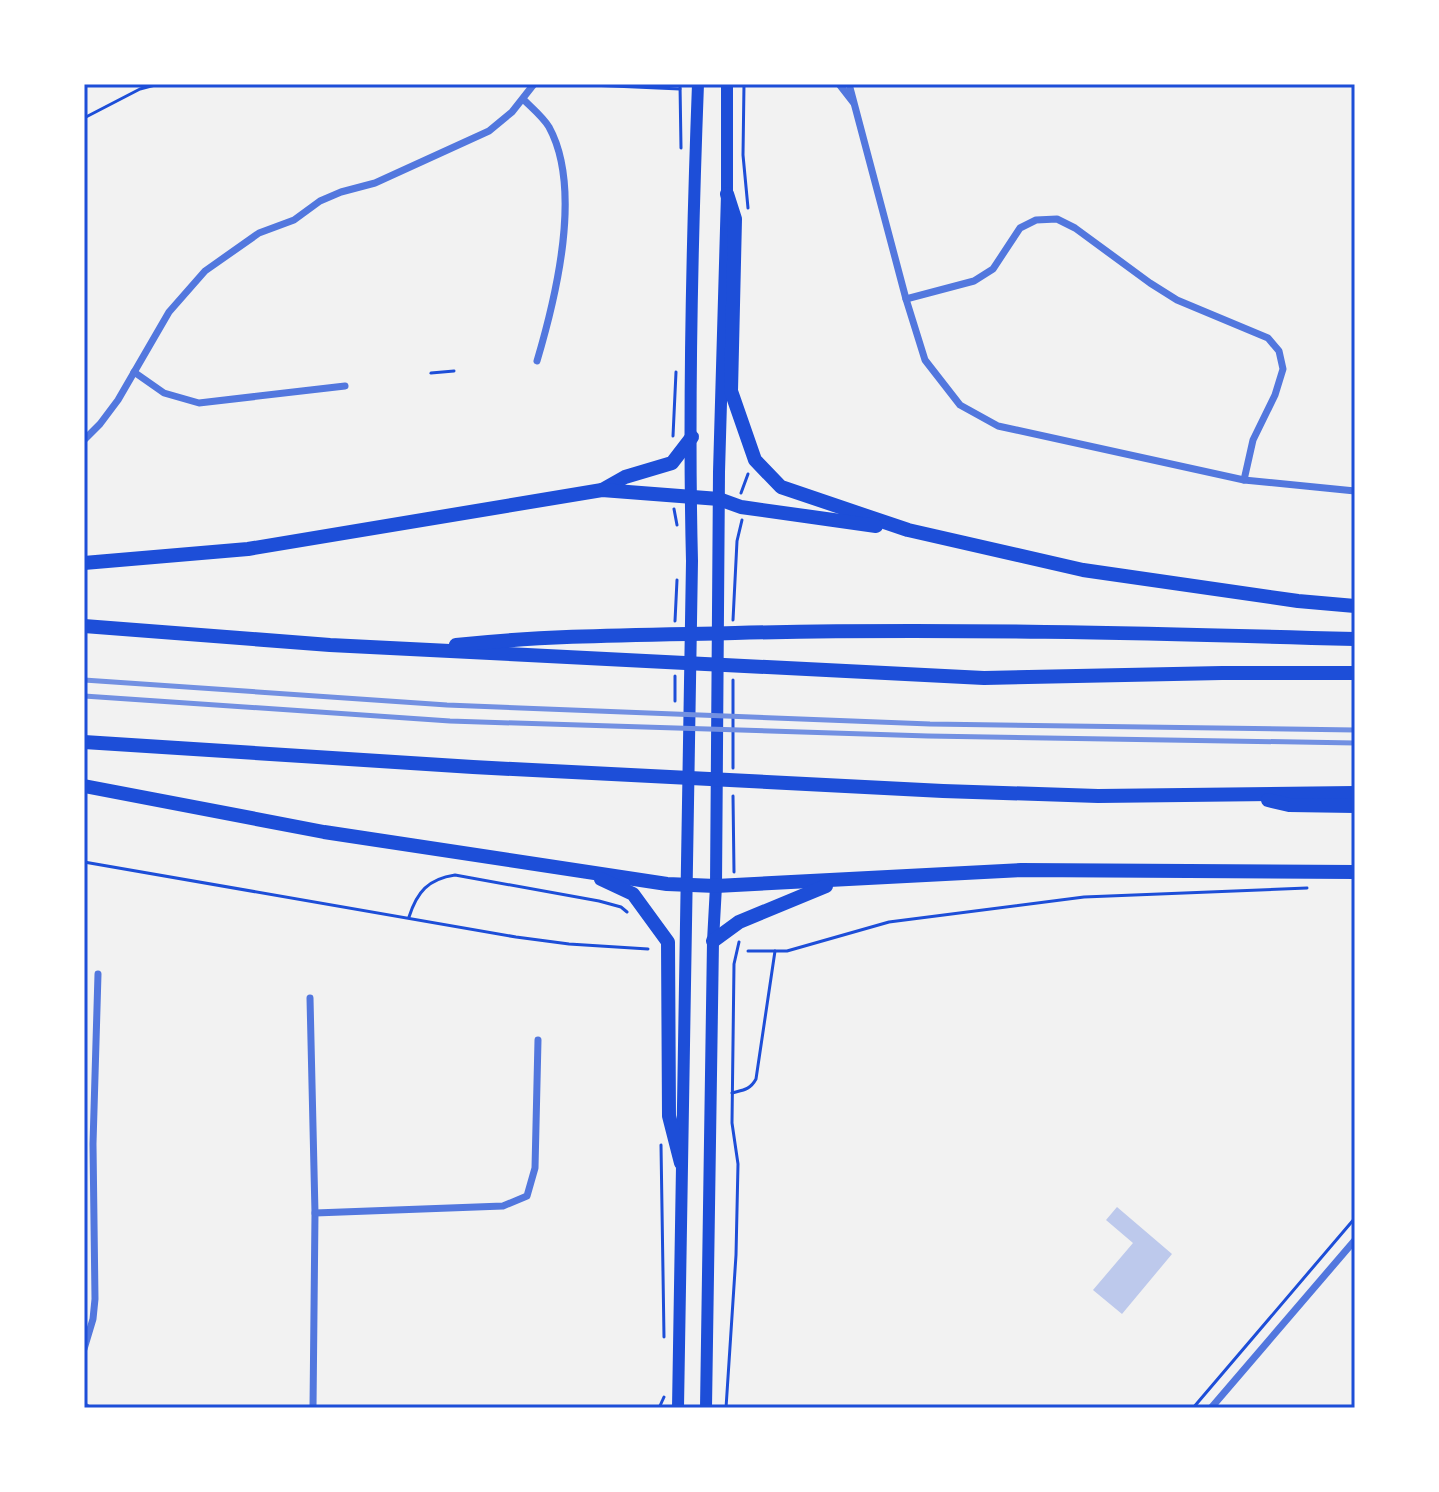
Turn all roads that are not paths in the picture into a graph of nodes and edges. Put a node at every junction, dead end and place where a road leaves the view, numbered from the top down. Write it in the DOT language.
graph roads {
  1 [pos="534,84"];
  2 [pos="698,84"];
  3 [pos="727,84"];
  4 [pos="839,84"];
  5 [pos="849,84"];
  6 [pos="524,100"];
  7 [pos="854,104"];
  8 [pos="727,194"];
  9 [pos="906,299"];
  10 [pos="537,361"];
  11 [pos="134,372"];
  12 [pos="345,386"];
  13 [pos="692,437"];
  14 [pos="84,440"];
  15 [pos="1244,480"];
  16 [pos="602,490"];
  17 [pos="1355,491"];
  18 [pos="690,496"];
  19 [pos="719,499"];
  20 [pos="908,530"];
  21 [pos="84,563"];
  22 [pos="1355,606"];
  23 [pos="84,626"];
  24 [pos="1355,639"];
  25 [pos="410,649"];
  26 [pos="1355,673"];
  27 [pos="84,742"];
  28 [pos="84,786"];
  29 [pos="1355,793"];
  30 [pos="1254,796"];
  31 [pos="1355,806"];
  32 [pos="586,872"];
  33 [pos="1355,872"];
  34 [pos="842,880"];
  35 [pos="685,884"];
  36 [pos="716,886"];
  37 [pos="713,941"];
  38 [pos="98,974"];
  39 [pos="310,998"];
  40 [pos="538,1040"];
  41 [pos="88,1144"];
  42 [pos="681,1163"];
  43 [pos="315,1213"];
  44 [pos="1355,1240"];
  45 [pos="84,1349"];
  46 [pos="313,1408"];
  47 [pos="678,1408"];
  48 [pos="706,1408"];
  49 [pos="1211,1408"];
  1 -- 6 [label="street"];
  2 -- 13 [label="main road"];
  3 -- 8 [label="main road"];
  4 -- 7 [label="street"];
  5 -- 7 [label="street"];
  6 -- 10 [label="street"];
  6 -- 11 [label="street"];
  7 -- 9 [label="street"];
  8 -- 19 [label="main road"];
  8 -- 20 [label="highway"];
  9 -- 15 [label="street"];
  9 -- 15 [label="street"];
  11 -- 12 [label="street"];
  11 -- 14 [label="street"];
  13 -- 16 [label="highway"];
  13 -- 18 [label="main road"];
  15 -- 17 [label="street"];
  16 -- 18 [label="highway"];
  16 -- 21 [label="highway"];
  18 -- 19 [label="highway"];
  18 -- 35 [label="main road"];
  19 -- 20 [label="highway"];
  19 -- 36 [label="main road"];
  20 -- 22 [label="highway"];
  23 -- 25 [label="highway"];
  24 -- 25 [label="highway"];
  25 -- 26 [label="highway"];
  27 -- 30 [label="highway"];
  28 -- 32 [label="highway"];
  29 -- 30 [label="highway"];
  30 -- 31 [label="highway"];
  32 -- 35 [label="highway"];
  32 -- 42 [label="highway"];
  33 -- 34 [label="highway"];
  34 -- 36 [label="highway"];
  34 -- 37 [label="highway"];
  35 -- 36 [label="highway"];
  35 -- 42 [label="main road"];
  36 -- 37 [label="main road"];
  37 -- 48 [label="main road"];
  38 -- 41 [label="street"];
  39 -- 43 [label="street"];
  40 -- 43 [label="street"];
  41 -- 45 [label="street"];
  42 -- 47 [label="main road"];
  43 -- 46 [label="street"];
  44 -- 49 [label="street"];
}
